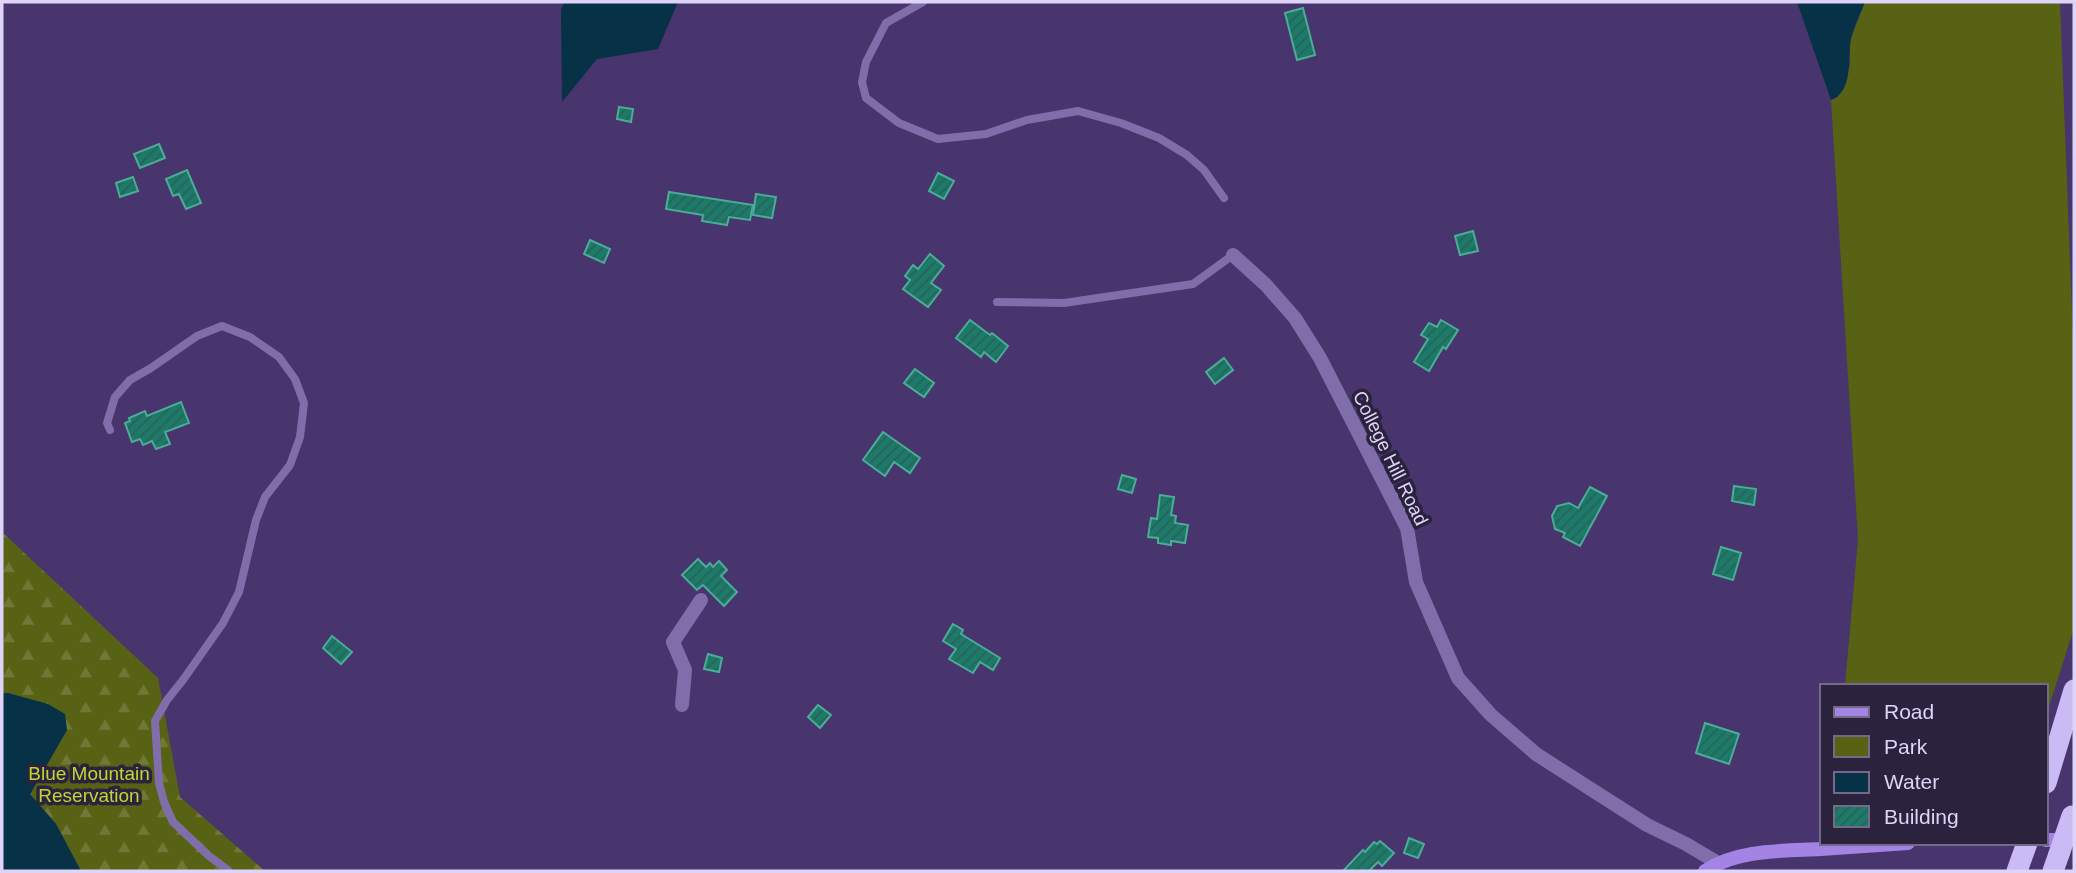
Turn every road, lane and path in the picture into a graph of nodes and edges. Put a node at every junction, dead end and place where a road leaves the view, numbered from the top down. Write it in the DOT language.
graph roads {
  1 [pos="923,2"];
  2 [pos="1224,198"];
  3 [pos="1233,254"];
  4 [pos="997,302"];
  5 [pos="110,430"];
  6 [pos="701,600"];
  7 [pos="2074,690"];
  8 [pos="682,705"];
  9 [pos="2048,776"];
  10 [pos="2073,812"];
  11 [pos="1875,845"];
  12 [pos="2058,851"];
  13 [pos="1712,867"];
  14 [pos="229,871"];
  1 -- 2 [label="lane"];
  3 -- 4 [label="lane"];
  3 -- 13 [label="street, College Hill Road"];
  5 -- 14 [label="lane"];
  6 -- 8 [label="street"];
  7 -- 9 [label="highway"];
  10 -- 12 [label="highway, bridge"];
  11 -- 13 [label="street"];
}
